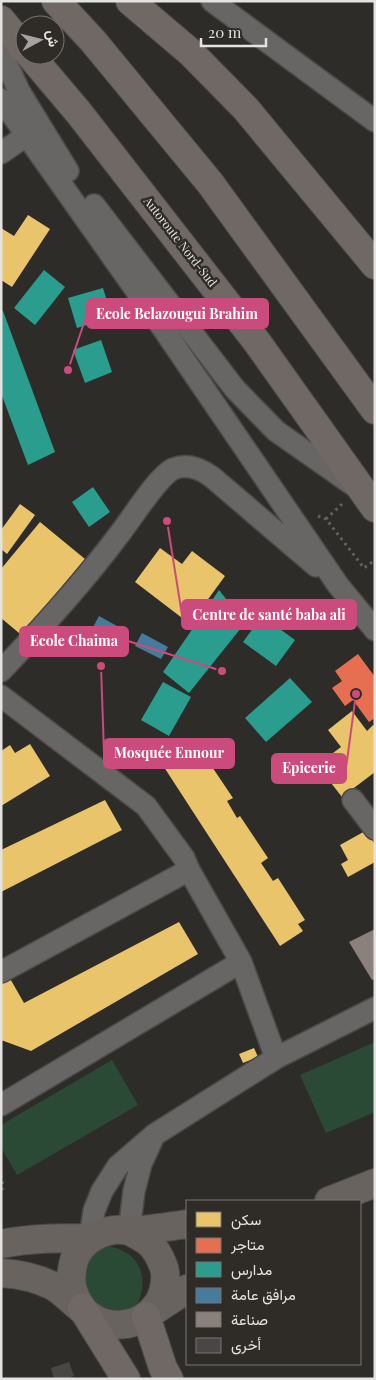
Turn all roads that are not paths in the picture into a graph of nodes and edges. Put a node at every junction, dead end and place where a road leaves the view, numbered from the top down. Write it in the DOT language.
graph roads {
  1 [pos="56,1"];
  2 [pos="130,1"];
  3 [pos="212,1"];
  4 [pos="1,20"];
  5 [pos="15,37"];
  6 [pos="1,51"];
  7 [pos="38,65"];
  8 [pos="1,99"];
  9 [pos="375,121"];
  10 [pos="27,134"];
  11 [pos="1,154"];
  12 [pos="375,265"];
  13 [pos="375,410"];
  14 [pos="369,500"];
  15 [pos="338,585"];
  16 [pos="375,630"];
  17 [pos="1,672"];
  18 [pos="1,696"];
  19 [pos="353,800"];
  20 [pos="375,829"];
  21 [pos="189,870"];
  22 [pos="241,962"];
  23 [pos="1,972"];
  24 [pos="375,1008"];
  25 [pos="276,1058"];
  26 [pos="1,1105"];
  27 [pos="154,1135"];
  28 [pos="375,1183"];
  29 [pos="332,1200"];
  30 [pos="186,1224"];
  31 [pos="129,1231"];
  32 [pos="90,1238"];
  33 [pos="1,1244"];
  34 [pos="1,1273"];
  35 [pos="186,1290"];
  36 [pos="82,1308"];
  37 [pos="146,1316"];
  38 [pos="126,1379"];
  39 [pos="169,1379"];
  1 -- 13 [label="highway"];
  2 -- 12 [label="highway"];
  3 -- 9 [label="street"];
  4 -- 5 [label="highway"];
  6 -- 14 [label="street"];
  7 -- 14 [label="highway, Autoroute Nord-Sud"];
  8 -- 10 [label="street"];
  10 -- 11 [label="street"];
  10 -- 15 [label="street"];
  15 -- 16 [label="street"];
  15 -- 17 [label="street"];
  18 -- 21 [label="street"];
  19 -- 20 [label="street"];
  21 -- 22 [label="street"];
  21 -- 23 [label="street"];
  22 -- 25 [label="street"];
  22 -- 26 [label="street"];
  24 -- 25 [label="street"];
  25 -- 27 [label="street"];
  27 -- 31 [label="street"];
  27 -- 32 [label="street"];
  28 -- 29 [label="main road"];
  30 -- 31 [label="main road"];
  31 -- 32 [label="main road"];
  31 -- 37 [label="main road"];
  32 -- 33 [label="main road"];
  32 -- 36 [label="main road"];
  34 -- 36 [label="main road"];
  35 -- 37 [label="main road"];
  36 -- 37 [label="main road"];
  36 -- 38 [label="highway"];
  37 -- 39 [label="highway"];
}
